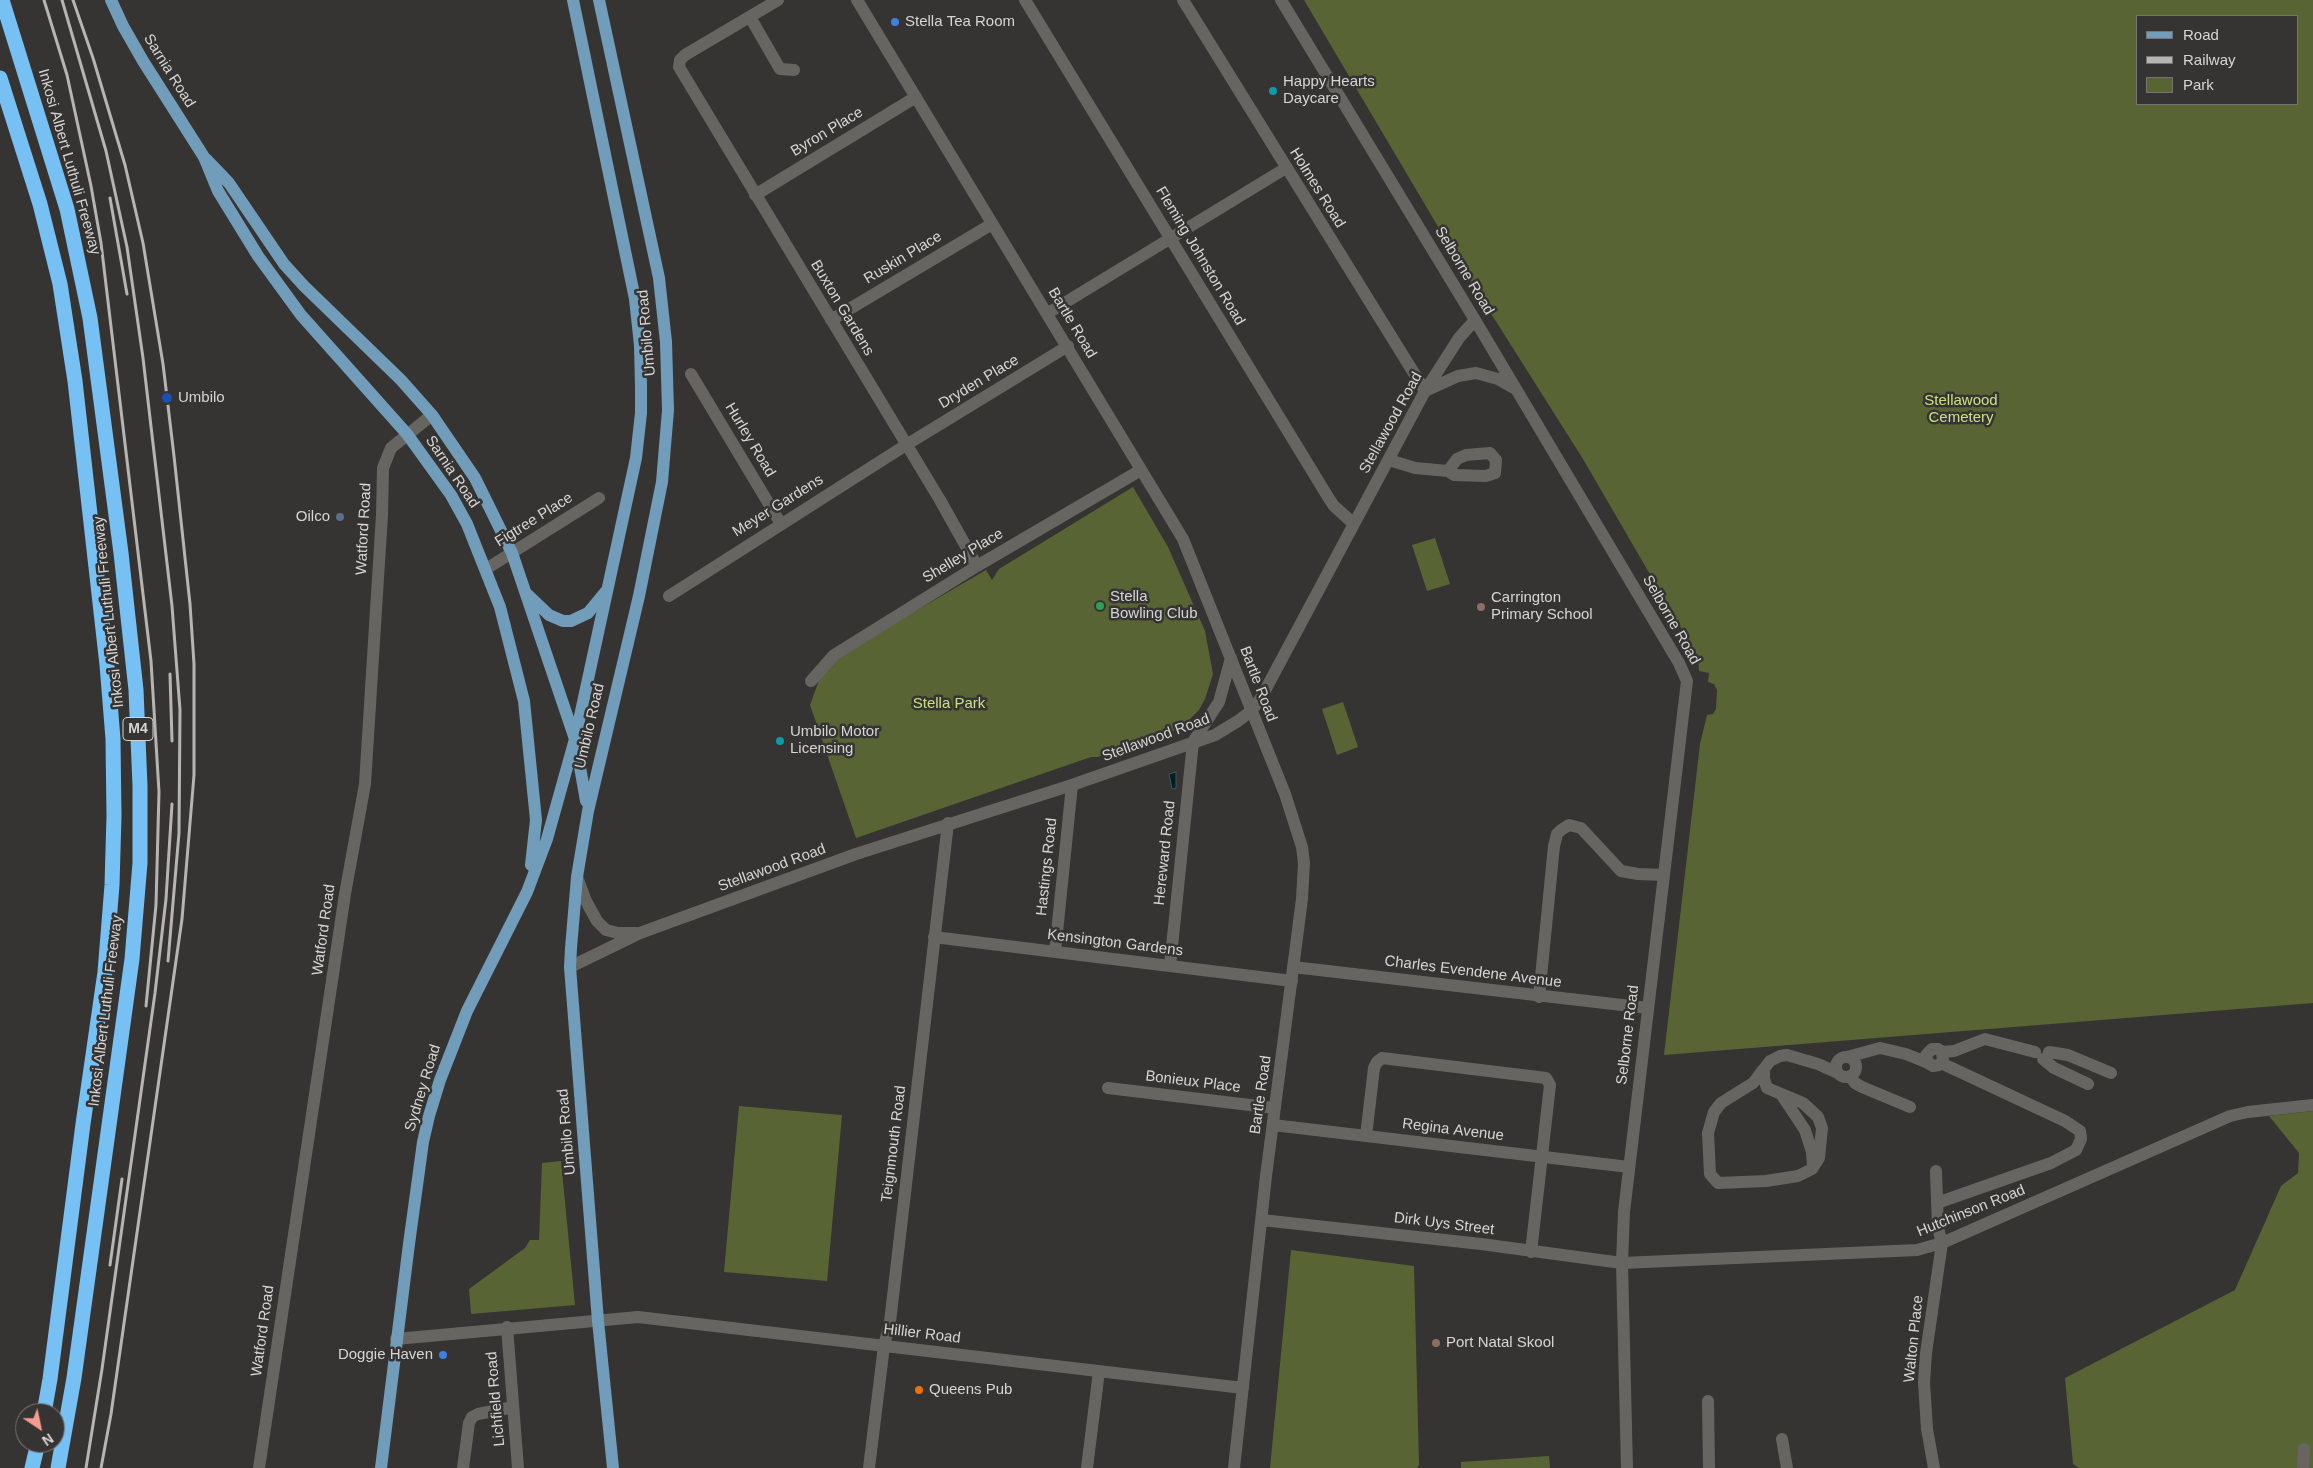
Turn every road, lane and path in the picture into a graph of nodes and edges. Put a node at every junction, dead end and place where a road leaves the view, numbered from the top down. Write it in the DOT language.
graph roads {
  1 [pos="2,0"];
  2 [pos="111,0"];
  3 [pos="574,0"];
  4 [pos="600,0"];
  5 [pos="778,0"];
  6 [pos="856,0"];
  7 [pos="1025,0"];
  8 [pos="1183,0"];
  9 [pos="1281,0"];
  10 [pos="750,16"];
  11 [pos="794,70"];
  12 [pos="0,78"];
  13 [pos="916,97"];
  14 [pos="204,157"];
  15 [pos="1286,168"];
  16 [pos="755,195"];
  17 [pos="992,224"];
  18 [pos="1170,238"];
  19 [pos="1048,313"];
  20 [pos="831,320"];
  21 [pos="1475,320"];
  22 [pos="1068,346"];
  23 [pos="690,374"];
  24 [pos="1515,388"];
  25 [pos="1425,391"];
  26 [pos="432,415"];
  27 [pos="407,434"];
  28 [pos="906,445"];
  29 [pos="1389,460"];
  30 [pos="1141,470"];
  31 [pos="1448,471"];
  32 [pos="599,498"];
  33 [pos="781,524"];
  34 [pos="1354,524"];
  35 [pos="512,553"];
  36 [pos="977,566"];
  37 [pos="486,569"];
  38 [pos="609,589"];
  39 [pos="525,592"];
  40 [pos="669,596"];
  41 [pos="1231,658"];
  42 [pos="811,681"];
  43 [pos="1251,711"];
  44 [pos="575,738"];
  45 [pos="1193,742"];
  46 [pos="1072,785"];
  47 [pos="588,811"];
  48 [pos="948,823"];
  49 [pos="1664,875"];
  50 [pos="577,877"];
  51 [pos="527,892"];
  52 [pos="640,933"];
  53 [pos="934,937"];
  54 [pos="1055,952"];
  55 [pos="1170,966"];
  56 [pos="570,967"];
  57 [pos="1293,967"];
  58 [pos="1292,981"];
  59 [pos="1539,996"];
  60 [pos="1648,1008"];
  61 [pos="2042,1054"];
  62 [pos="1937,1058"];
  63 [pos="1846,1066"];
  64 [pos="1764,1069"];
  65 [pos="2111,1073"];
  66 [pos="2088,1084"];
  67 [pos="1108,1088"];
  68 [pos="1740,1090"];
  69 [pos="1776,1092"];
  70 [pos="2313,1105"];
  71 [pos="1910,1107"];
  72 [pos="1275,1108"];
  73 [pos="1273,1126"];
  74 [pos="1366,1136"];
  75 [pos="1542,1157"];
  76 [pos="1629,1167"];
  77 [pos="1812,1168"];
  78 [pos="1936,1171"];
  79 [pos="1937,1203"];
  80 [pos="1262,1220"];
  81 [pos="1942,1243"];
  82 [pos="1531,1252"];
  83 [pos="1622,1263"];
  84 [pos="598,1321"];
  85 [pos="507,1327"];
  86 [pos="396,1339"];
  87 [pos="884,1346"];
  88 [pos="1099,1371"];
  89 [pos="1243,1388"];
  90 [pos="1708,1400"];
  91 [pos="46,1403"];
  92 [pos="513,1407"];
  93 [pos="1782,1439"];
  94 [pos="2304,1449"];
  95 [pos="36,1453"];
  96 [pos="32,1468"];
  97 [pos="58,1468"];
  98 [pos="259,1468"];
  99 [pos="381,1468"];
  100 [pos="463,1468"];
  101 [pos="518,1468"];
  102 [pos="613,1468"];
  103 [pos="869,1468"];
  104 [pos="1087,1468"];
  105 [pos="1234,1468"];
  106 [pos="1627,1468"];
  107 [pos="1709,1468"];
  108 [pos="1787,1468"];
  109 [pos="1934,1468"];
  110 [pos="2303,1468"];
  1 -- 97 [label="highway, Inkosi Albert Luthuli Freeway / M4"];
  2 -- 14 [label="main road, Sarnia Road"];
  3 -- 38 [label="main road, Umbilo Road"];
  4 -- 47 [label="main road, Umbilo Road"];
  5 -- 10 [label="street"];
  6 -- 13 [label="street, Bartle Road"];
  7 -- 18 [label="street, Fleming Johnston Road"];
  8 -- 15 [label="street, Holmes Road"];
  9 -- 21 [label="street, Selborne Road"];
  10 -- 11 [label="street"];
  10 -- 16 [label="street, Buxton Gardens"];
  12 -- 91 [label="highway, Inkosi Albert Luthuli Freeway / M4"];
  13 -- 16 [label="street, Byron Place"];
  13 -- 17 [label="street, Bartle Road"];
  14 -- 26 [label="main road, Sarnia Road"];
  14 -- 27 [label="main road, Sarnia Road"];
  15 -- 18 [label="street"];
  15 -- 25 [label="street, Holmes Road"];
  16 -- 20 [label="street, Buxton Gardens"];
  17 -- 19 [label="street, Bartle Road"];
  17 -- 20 [label="street, Ruskin Place"];
  18 -- 19 [label="street"];
  18 -- 34 [label="street, Fleming Johnston Road"];
  19 -- 22 [label="street, Bartle Road"];
  20 -- 28 [label="street, Buxton Gardens"];
  21 -- 24 [label="street, Selborne Road"];
  21 -- 25 [label="street, Stellawood Road"];
  22 -- 28 [label="street, Dryden Place"];
  22 -- 30 [label="street, Bartle Road"];
  23 -- 33 [label="street, Hurley Road"];
  24 -- 25 [label="street"];
  24 -- 49 [label="street, Selborne Road"];
  25 -- 29 [label="street, Stellawood Road"];
  26 -- 27 [label="street, Watford Road"];
  26 -- 35 [label="main road, Sarnia Road"];
  27 -- 37 [label="main road, Sarnia Road"];
  27 -- 98 [label="street, Watford Road"];
  28 -- 33 [label="street, Meyer Gardens"];
  28 -- 36 [label="street, Buxton Gardens"];
  29 -- 31 [label="street"];
  29 -- 34 [label="street, Stellawood Road"];
  30 -- 36 [label="street, Shelley Place"];
  30 -- 41 [label="street, Bartle Road"];
  32 -- 35 [label="street, Figtree Place"];
  33 -- 40 [label="street, Meyer Gardens"];
  34 -- 43 [label="street, Stellawood Road"];
  35 -- 37 [label="street, Figtree Place"];
  35 -- 39 [label="main road, Sarnia Road"];
  36 -- 42 [label="street, Shelley Place"];
  37 -- 51 [label="main road, Sarnia Road"];
  38 -- 39 [label="main road"];
  38 -- 44 [label="main road, Umbilo Road"];
  39 -- 44 [label="main road, Sarnia Road"];
  41 -- 43 [label="street, Bartle Road"];
  41 -- 45 [label="street"];
  43 -- 45 [label="street, Stellawood Road"];
  43 -- 57 [label="street, Bartle Road"];
  44 -- 47 [label="main road, Sarnia Road"];
  44 -- 51 [label="main road, Sydney Road"];
  45 -- 46 [label="street, Stellawood Road"];
  45 -- 55 [label="street, Hereward Road"];
  46 -- 48 [label="street, Stellawood Road"];
  46 -- 54 [label="street, Hastings Road"];
  47 -- 50 [label="main road, Umbilo Road"];
  48 -- 52 [label="street, Stellawood Road"];
  48 -- 53 [label="street, Teignmouth Road"];
  49 -- 59 [label="street"];
  49 -- 60 [label="street, Selborne Road"];
  50 -- 52 [label="street, Stellawood Road"];
  50 -- 56 [label="main road, Umbilo Road"];
  51 -- 86 [label="main road, Sydney Road"];
  52 -- 56 [label="street, Stellawood Road"];
  53 -- 54 [label="street, Kensington Gardens"];
  53 -- 87 [label="street, Teignmouth Road"];
  54 -- 55 [label="street, Kensington Gardens"];
  55 -- 58 [label="street, Kensington Gardens"];
  56 -- 84 [label="main road, Umbilo Road"];
  57 -- 58 [label="street, Bartle Road"];
  57 -- 59 [label="street, Charles Evendene Avenue"];
  58 -- 72 [label="street, Bartle Road"];
  59 -- 60 [label="street, Charles Evendene Avenue"];
  60 -- 76 [label="street, Selborne Road"];
  61 -- 62 [label="street"];
  61 -- 65 [label="street"];
  61 -- 66 [label="street"];
  62 -- 63 [label="street"];
  62 -- 79 [label="street"];
  63 -- 64 [label="street"];
  63 -- 71 [label="street"];
  64 -- 68 [label="street"];
  64 -- 69 [label="street"];
  67 -- 72 [label="street, Bonieux Place"];
  68 -- 69 [label="street"];
  68 -- 77 [label="street"];
  69 -- 77 [label="street"];
  69 -- 77 [label="street"];
  70 -- 81 [label="street, Hutchinson Road"];
  72 -- 73 [label="street, Bartle Road"];
  73 -- 74 [label="street, Regina Avenue"];
  73 -- 80 [label="street, Bartle Road"];
  74 -- 75 [label="street, Regina Avenue"];
  74 -- 75 [label="street"];
  75 -- 76 [label="street, Regina Avenue"];
  75 -- 82 [label="street"];
  76 -- 83 [label="street, Selborne Road"];
  78 -- 79 [label="street, Walton Place"];
  79 -- 81 [label="street, Walton Place"];
  80 -- 82 [label="street, Dirk Uys Street"];
  80 -- 89 [label="street, Bartle Road"];
  81 -- 83 [label="street, Hutchinson Road"];
  81 -- 109 [label="street, Walton Place"];
  82 -- 83 [label="street, Dirk Uys Street"];
  83 -- 106 [label="street, Selborne Road"];
  84 -- 85 [label="street, Hillier Road"];
  84 -- 87 [label="street, Hillier Road"];
  84 -- 102 [label="main road, Umbilo Road"];
  85 -- 86 [label="street, Hillier Road"];
  85 -- 92 [label="street, Lichfield Road"];
  86 -- 99 [label="main road, Sydney Road"];
  87 -- 88 [label="street, Hillier Road"];
  87 -- 103 [label="street, Teignmouth Road"];
  88 -- 89 [label="street, Hillier Road"];
  88 -- 104 [label="street"];
  89 -- 105 [label="street, Bartle Road"];
  90 -- 107 [label="street"];
  92 -- 100 [label="street"];
  92 -- 101 [label="street, Lichfield Road"];
  93 -- 108 [label="street"];
  94 -- 110 [label="street"];
  95 -- 96 [label="highway"];
}
